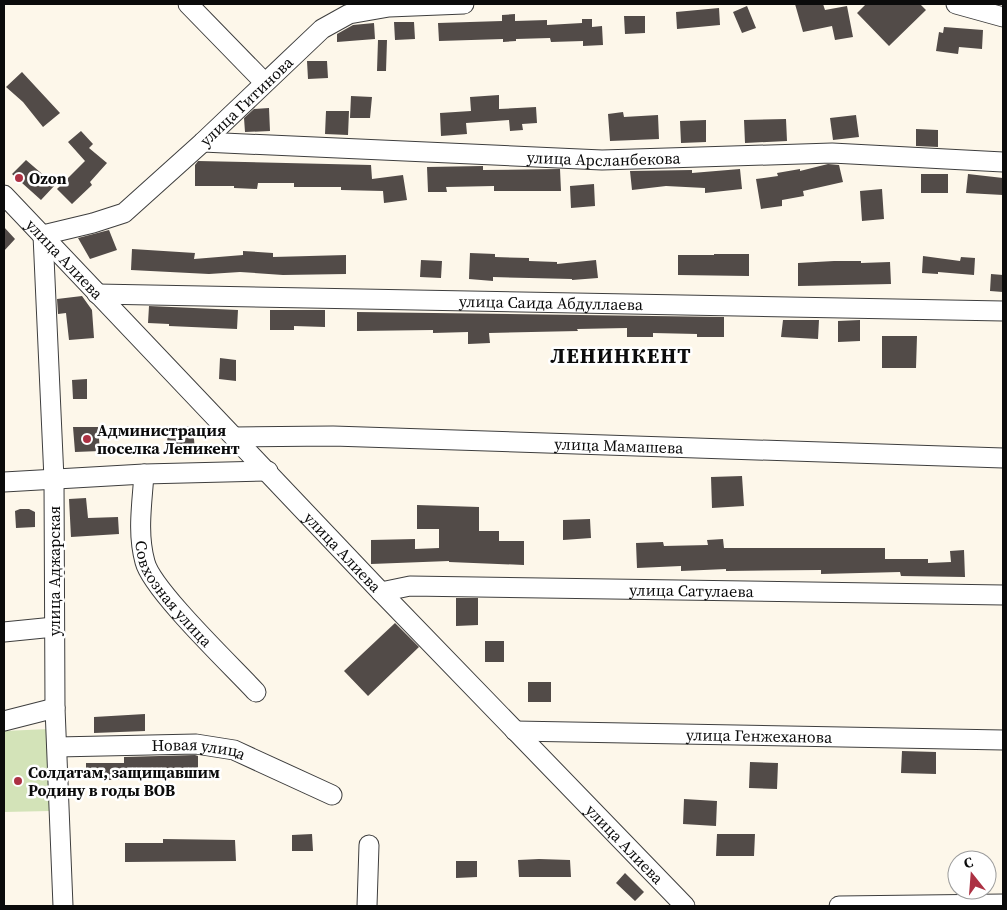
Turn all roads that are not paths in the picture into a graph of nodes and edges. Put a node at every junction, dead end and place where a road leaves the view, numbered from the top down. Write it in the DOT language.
graph roads {
  1 [pos="188,4"];
  2 [pos="458,4"];
  3 [pos="464,4"];
  4 [pos="956,4"];
  5 [pos="984,8"];
  6 [pos="1003,17"];
  7 [pos="264,82"];
  8 [pos="203,142"];
  9 [pos="1003,162"];
  10 [pos="4,195"];
  11 [pos="43,235"];
  12 [pos="97,294"];
  13 [pos="1003,311"];
  14 [pos="235,437"];
  15 [pos="1003,458"];
  16 [pos="268,471"];
  17 [pos="144,474"];
  18 [pos="54,479"];
  19 [pos="4,482"];
  20 [pos="381,592"];
  21 [pos="1003,595"];
  22 [pos="54,627"];
  23 [pos="4,632"];
  24 [pos="256,692"];
  25 [pos="55,708"];
  26 [pos="4,721"];
  27 [pos="515,731"];
  28 [pos="1003,740"];
  29 [pos="57,748"];
  30 [pos="332,795"];
  31 [pos="368,845"];
  32 [pos="1003,904"];
  33 [pos="63,906"];
  34 [pos="367,906"];
  35 [pos="685,906"];
  36 [pos="839,906"];
  1 -- 7 [label="street"];
  2 -- 3 [label="street, улица Гитинова"];
  2 -- 7 [label="street, улица Гитинова"];
  4 -- 5 [label="street"];
  5 -- 6 [label="street"];
  7 -- 8 [label="street, улица Гитинова"];
  8 -- 9 [label="street, улица Арсланбекова"];
  8 -- 11 [label="street, улица Гитинова"];
  10 -- 11 [label="street, улица Алиева"];
  11 -- 12 [label="street, улица Алиева"];
  11 -- 18 [label="street, улица Аджарская"];
  12 -- 13 [label="street, улица Саида Абдуллаева"];
  12 -- 14 [label="street, улица Алиева"];
  14 -- 15 [label="street, улица Мамашева"];
  14 -- 16 [label="street, улица Алиева"];
  16 -- 17 [label="street"];
  16 -- 20 [label="street, улица Алиева"];
  17 -- 18 [label="street"];
  17 -- 24 [label="street, Совхозная улица"];
  18 -- 19 [label="street"];
  18 -- 22 [label="street, улица Аджарская"];
  20 -- 21 [label="street, улица Сатулаева"];
  20 -- 27 [label="street, улица Алиева"];
  22 -- 23 [label="street"];
  22 -- 25 [label="street, улица Аджарская"];
  25 -- 26 [label="street"];
  25 -- 29 [label="street, улица Аджарская"];
  27 -- 28 [label="street, улица Генжеханова"];
  27 -- 35 [label="street, улица Алиева"];
  29 -- 30 [label="street, Новая улица"];
  29 -- 33 [label="street, улица Аджарская"];
  31 -- 34 [label="street"];
  32 -- 36 [label="street"];
}
